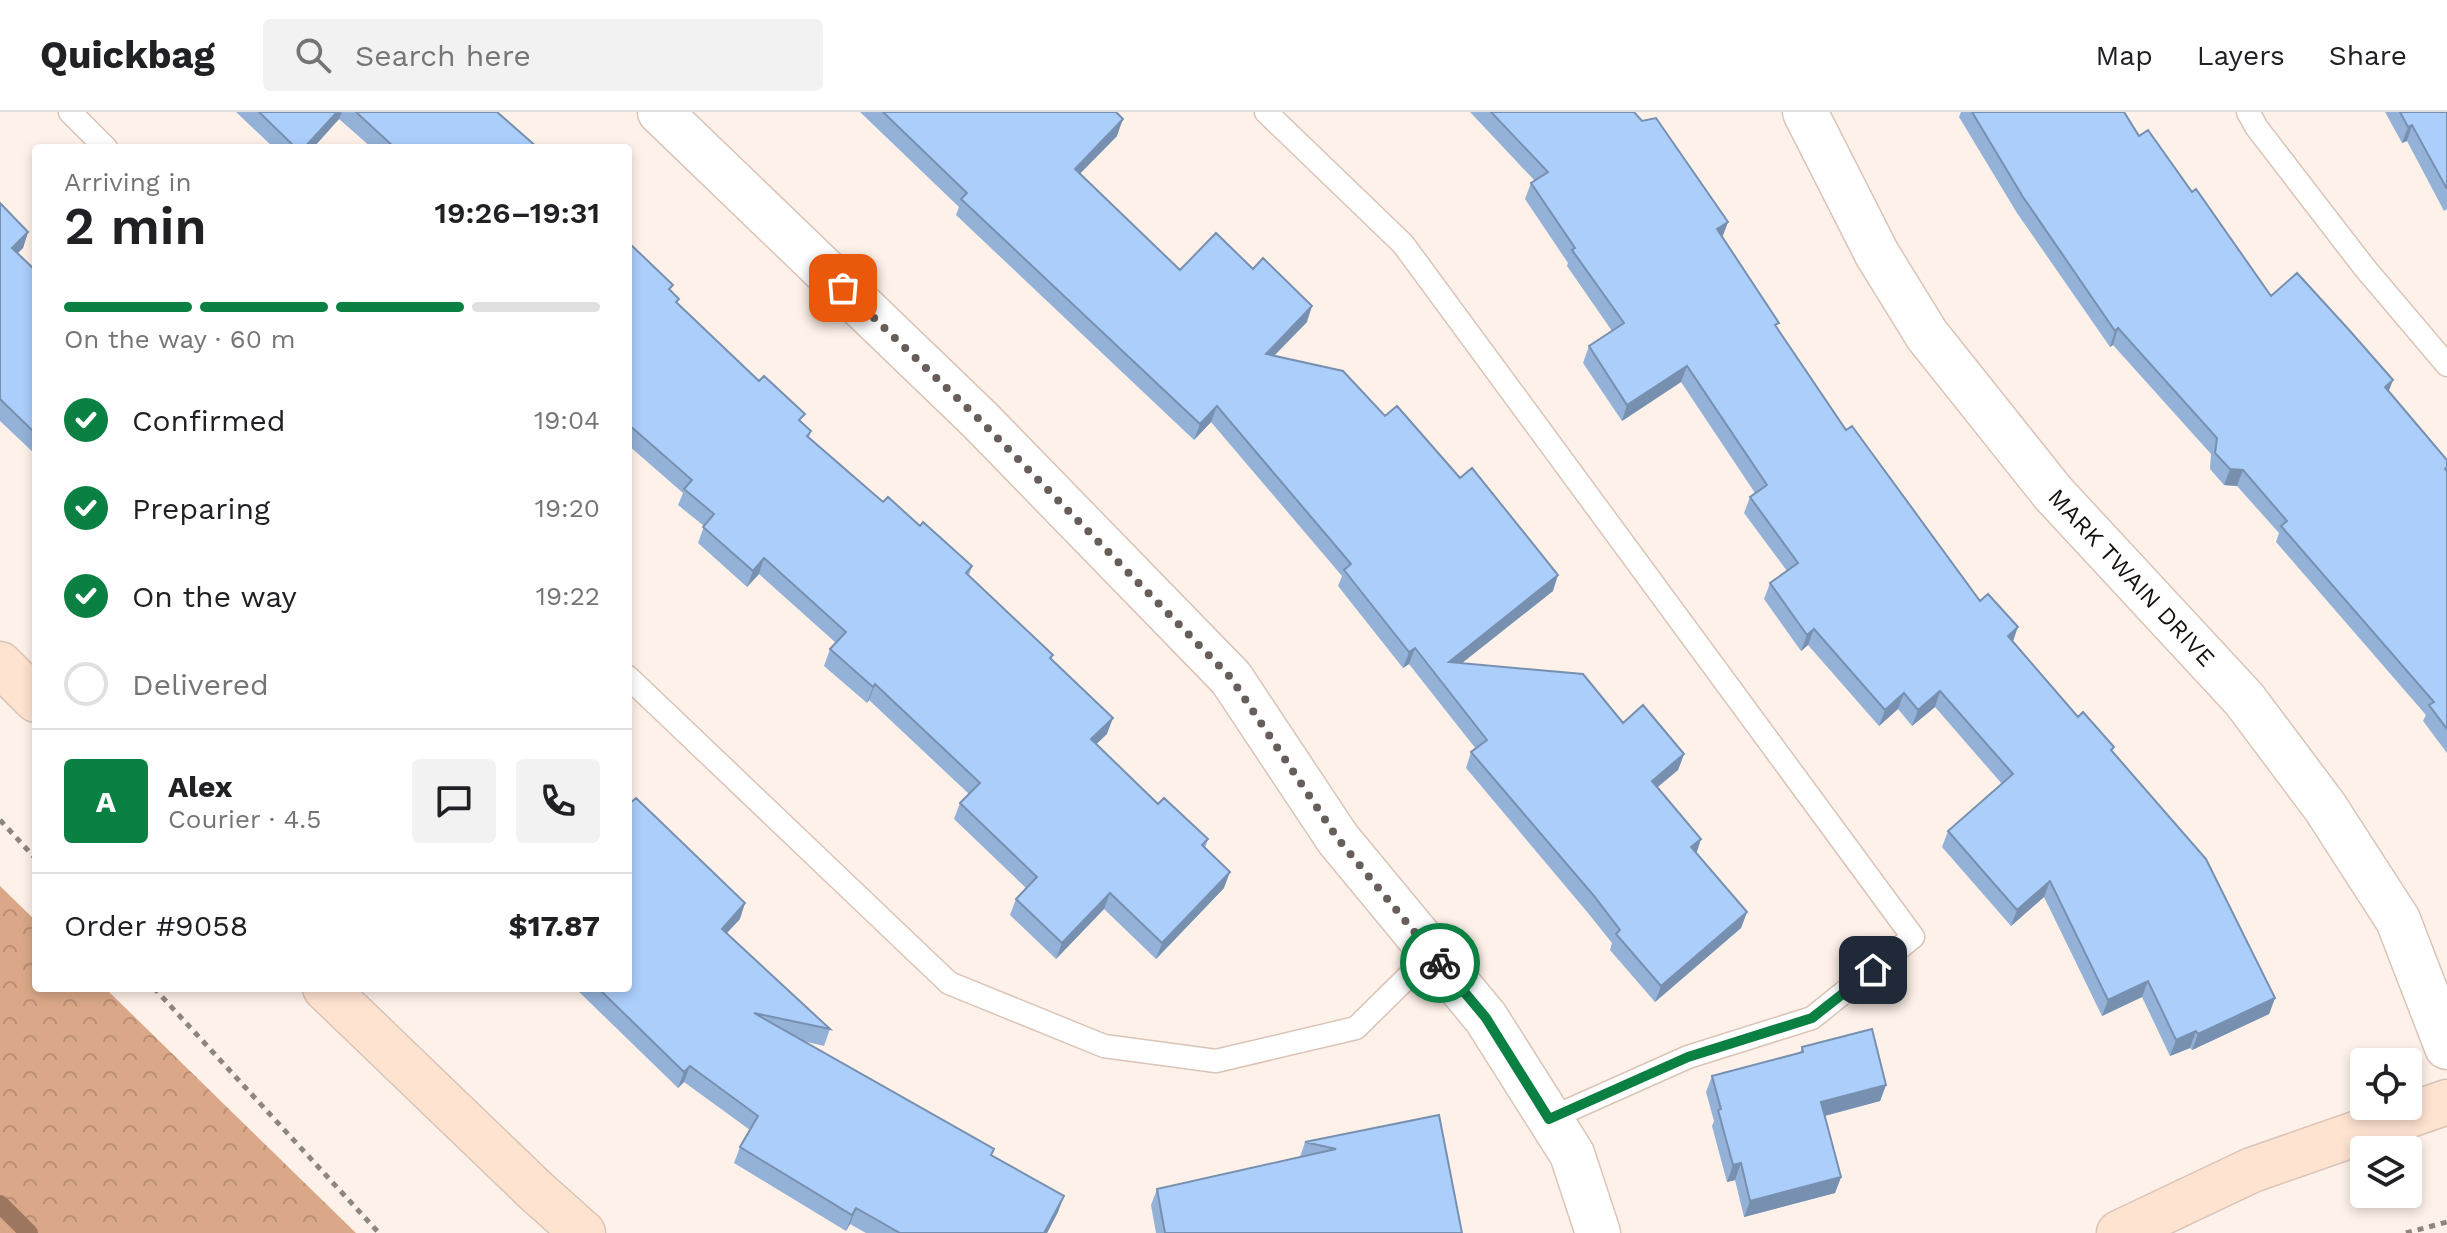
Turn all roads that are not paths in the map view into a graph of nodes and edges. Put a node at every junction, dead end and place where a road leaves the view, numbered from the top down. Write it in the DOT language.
graph roads {
  1 [pos="70,112"];
  2 [pos="660,112"];
  3 [pos="1266,112"];
  4 [pos="1805,112"];
  5 [pos="2248,112"];
  6 [pos="102,144"];
  7 [pos="2447,365"];
  8 [pos="0,664"];
  9 [pos="632,681"];
  10 [pos="32,696"];
  11 [pos="1432,953"];
  12 [pos="329,992"];
  13 [pos="2447,1047"];
  14 [pos="2447,1102"];
  15 [pos="1549,1119"];
  16 [pos="583,1233"];
  17 [pos="1598,1233"];
  18 [pos="2119,1233"];
  1 -- 6 [label="lane"];
  2 -- 11 [label="street"];
  3 -- 15 [label="lane"];
  4 -- 13 [label="street, MARK TWAIN DRIVE"];
  5 -- 7 [label="lane"];
  8 -- 10 [label="street"];
  9 -- 11 [label="lane"];
  11 -- 15 [label="street"];
  12 -- 16 [label="street"];
  14 -- 18 [label="street"];
  15 -- 17 [label="street"];
}
